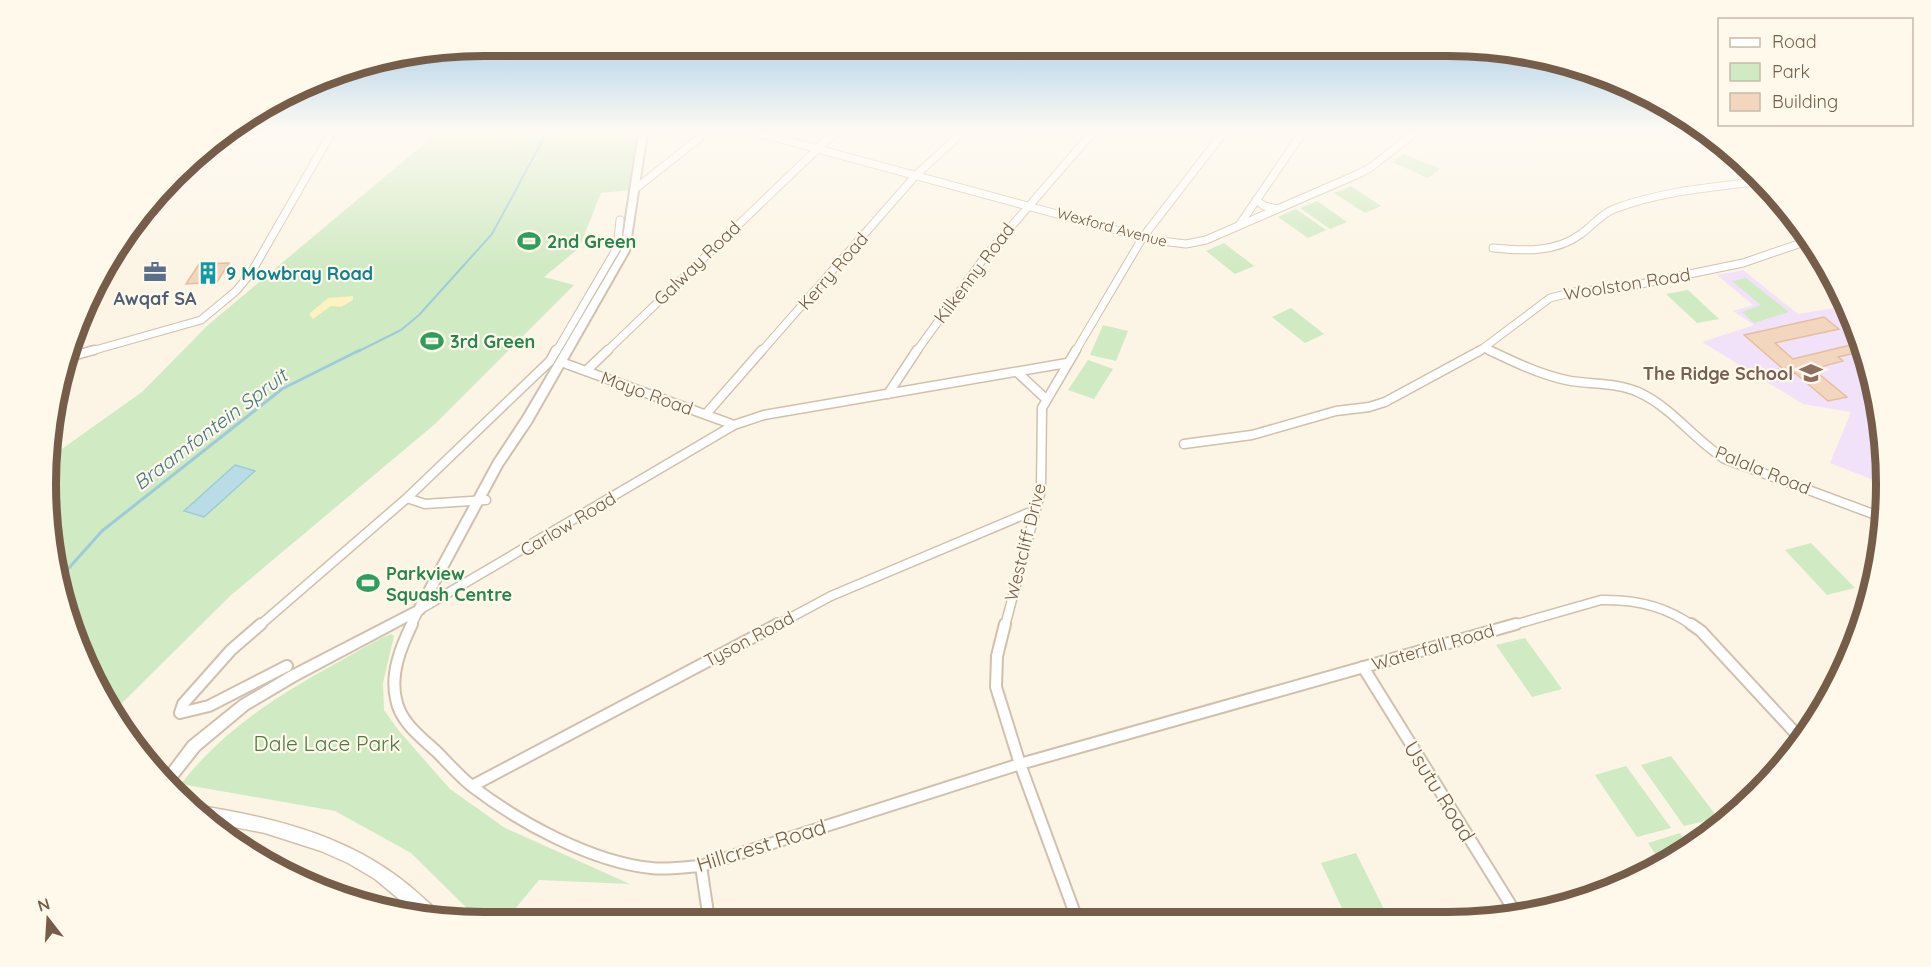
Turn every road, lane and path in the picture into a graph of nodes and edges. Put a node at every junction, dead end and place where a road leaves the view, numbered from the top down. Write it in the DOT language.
graph roads {
  1 [pos="306,177"];
  2 [pos="637,177"];
  3 [pos="650,177"];
  4 [pos="785,177"];
  5 [pos="914,177"];
  6 [pos="924,177"];
  7 [pos="1051,177"];
  8 [pos="1189,177"];
  9 [pos="1272,177"];
  10 [pos="1349,177"];
  11 [pos="1751,182"];
  12 [pos="635,189"];
  13 [pos="1256,200"];
  14 [pos="1026,204"];
  15 [pos="1279,209"];
  16 [pos="620,220"];
  17 [pos="1240,224"];
  18 [pos="1143,237"];
  19 [pos="1801,244"];
  20 [pos="1493,248"];
  21 [pos="1485,348"];
  22 [pos="75,355"];
  23 [pos="561,362"];
  24 [pos="1067,363"];
  25 [pos="586,371"];
  26 [pos="1018,373"];
  27 [pos="888,394"];
  28 [pos="1046,399"];
  29 [pos="1364,408"];
  30 [pos="706,414"];
  31 [pos="734,425"];
  32 [pos="1184,444"];
  33 [pos="407,498"];
  34 [pos="482,500"];
  35 [pos="1035,510"];
  36 [pos="1875,515"];
  37 [pos="419,610"];
  38 [pos="287,666"];
  39 [pos="1363,667"];
  40 [pos="1795,733"];
  41 [pos="1020,764"];
  42 [pos="171,776"];
  43 [pos="472,786"];
  44 [pos="213,815"];
  45 [pos="701,866"];
  46 [pos="419,906"];
  47 [pos="1511,907"];
  48 [pos="708,912"];
  49 [pos="1074,912"];
  1 -- 22 [label="street"];
  2 -- 12 [label="street"];
  3 -- 12 [label="street"];
  4 -- 25 [label="street, Galway Road"];
  5 -- 30 [label="street, Kerry Road"];
  6 -- 14 [label="street, Wexford Avenue"];
  7 -- 14 [label="street, Kilkenny Road"];
  8 -- 18 [label="street, Westcliff Drive"];
  9 -- 13 [label="street"];
  10 -- 15 [label="street, Wexford Avenue"];
  11 -- 20 [label="street"];
  12 -- 23 [label="street"];
  13 -- 15 [label="street"];
  13 -- 17 [label="street"];
  14 -- 18 [label="street, Wexford Avenue"];
  14 -- 27 [label="street, Kilkenny Road"];
  15 -- 17 [label="street, Wexford Avenue"];
  16 -- 33 [label="street"];
  17 -- 18 [label="street, Wexford Avenue"];
  18 -- 24 [label="street, Westcliff Drive"];
  19 -- 21 [label="street, Woolston Road"];
  21 -- 29 [label="street, Woolston Road"];
  21 -- 36 [label="street, Palala Road"];
  23 -- 25 [label="street, Mayo Road"];
  23 -- 34 [label="street"];
  24 -- 26 [label="street, Carlow Road"];
  24 -- 28 [label="street, Westcliff Drive"];
  25 -- 30 [label="street, Mayo Road"];
  26 -- 27 [label="street, Carlow Road"];
  26 -- 28 [label="street"];
  27 -- 31 [label="street, Carlow Road"];
  28 -- 35 [label="street, Westcliff Drive"];
  29 -- 32 [label="street"];
  30 -- 31 [label="street, Mayo Road"];
  31 -- 37 [label="street, Carlow Road"];
  33 -- 34 [label="street"];
  33 -- 38 [label="street"];
  34 -- 37 [label="street"];
  35 -- 41 [label="street, Westcliff Drive"];
  35 -- 43 [label="street, Tyson Road"];
  37 -- 42 [label="street, Carlow Road"];
  37 -- 43 [label="street, Hillcrest Road"];
  39 -- 40 [label="street, Waterfall Road"];
  39 -- 41 [label="street, Waterfall Road"];
  39 -- 47 [label="street, Usutu Road"];
  41 -- 45 [label="street, Hillcrest Road"];
  41 -- 49 [label="street, Westcliff Drive"];
  43 -- 45 [label="street, Hillcrest Road"];
  44 -- 46 [label="main road"];
  45 -- 48 [label="street"];
}
